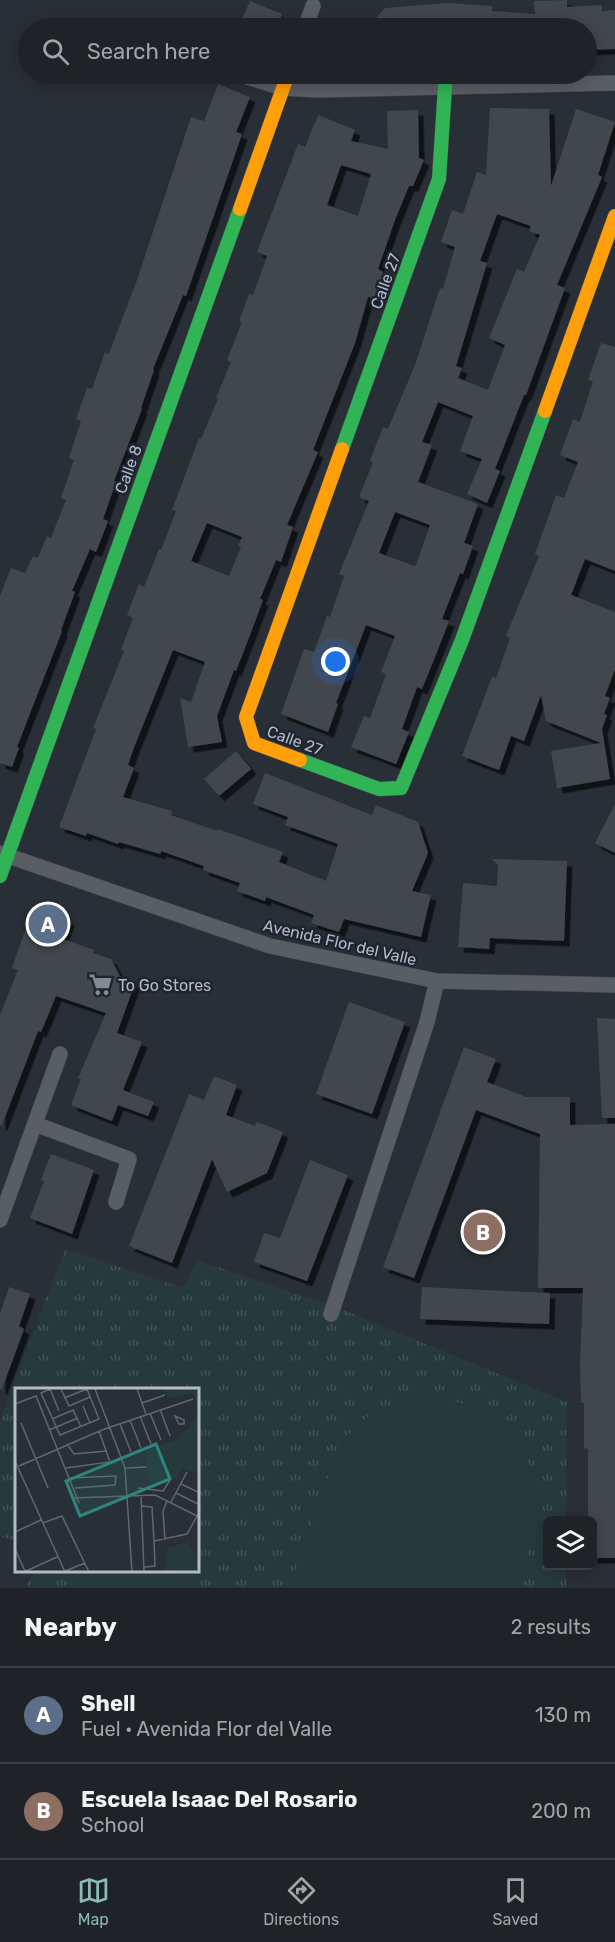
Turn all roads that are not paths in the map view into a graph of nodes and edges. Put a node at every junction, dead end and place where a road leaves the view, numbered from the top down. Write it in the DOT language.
graph roads {
  1 [pos="313,6"];
  2 [pos="309,18"];
  3 [pos="597,83"];
  4 [pos="615,83"];
  5 [pos="284,84"];
  6 [pos="296,84"];
  7 [pos="572,84"];
  8 [pos="445,87"];
  9 [pos="615,216"];
  10 [pos="4,854"];
  11 [pos="0,876"];
  12 [pos="437,981"];
  13 [pos="615,985"];
  14 [pos="60,1054"];
  15 [pos="35,1124"];
  16 [pos="116,1202"];
  17 [pos="0,1220"];
  18 [pos="331,1314"];
  1 -- 2 [label="street"];
  3 -- 4 [label="street"];
  5 -- 10 [label="street, Calle 8"];
  6 -- 8 [label="street"];
  7 -- 8 [label="street"];
  8 -- 9 [label="street, Calle 27"];
  10 -- 11 [label="street, Calle 8"];
  10 -- 12 [label="street, Avenida Flor del Valle"];
  12 -- 13 [label="street, Avenida Flor del Valle"];
  12 -- 18 [label="street"];
  14 -- 15 [label="street"];
  15 -- 16 [label="street"];
  15 -- 17 [label="street"];
}
